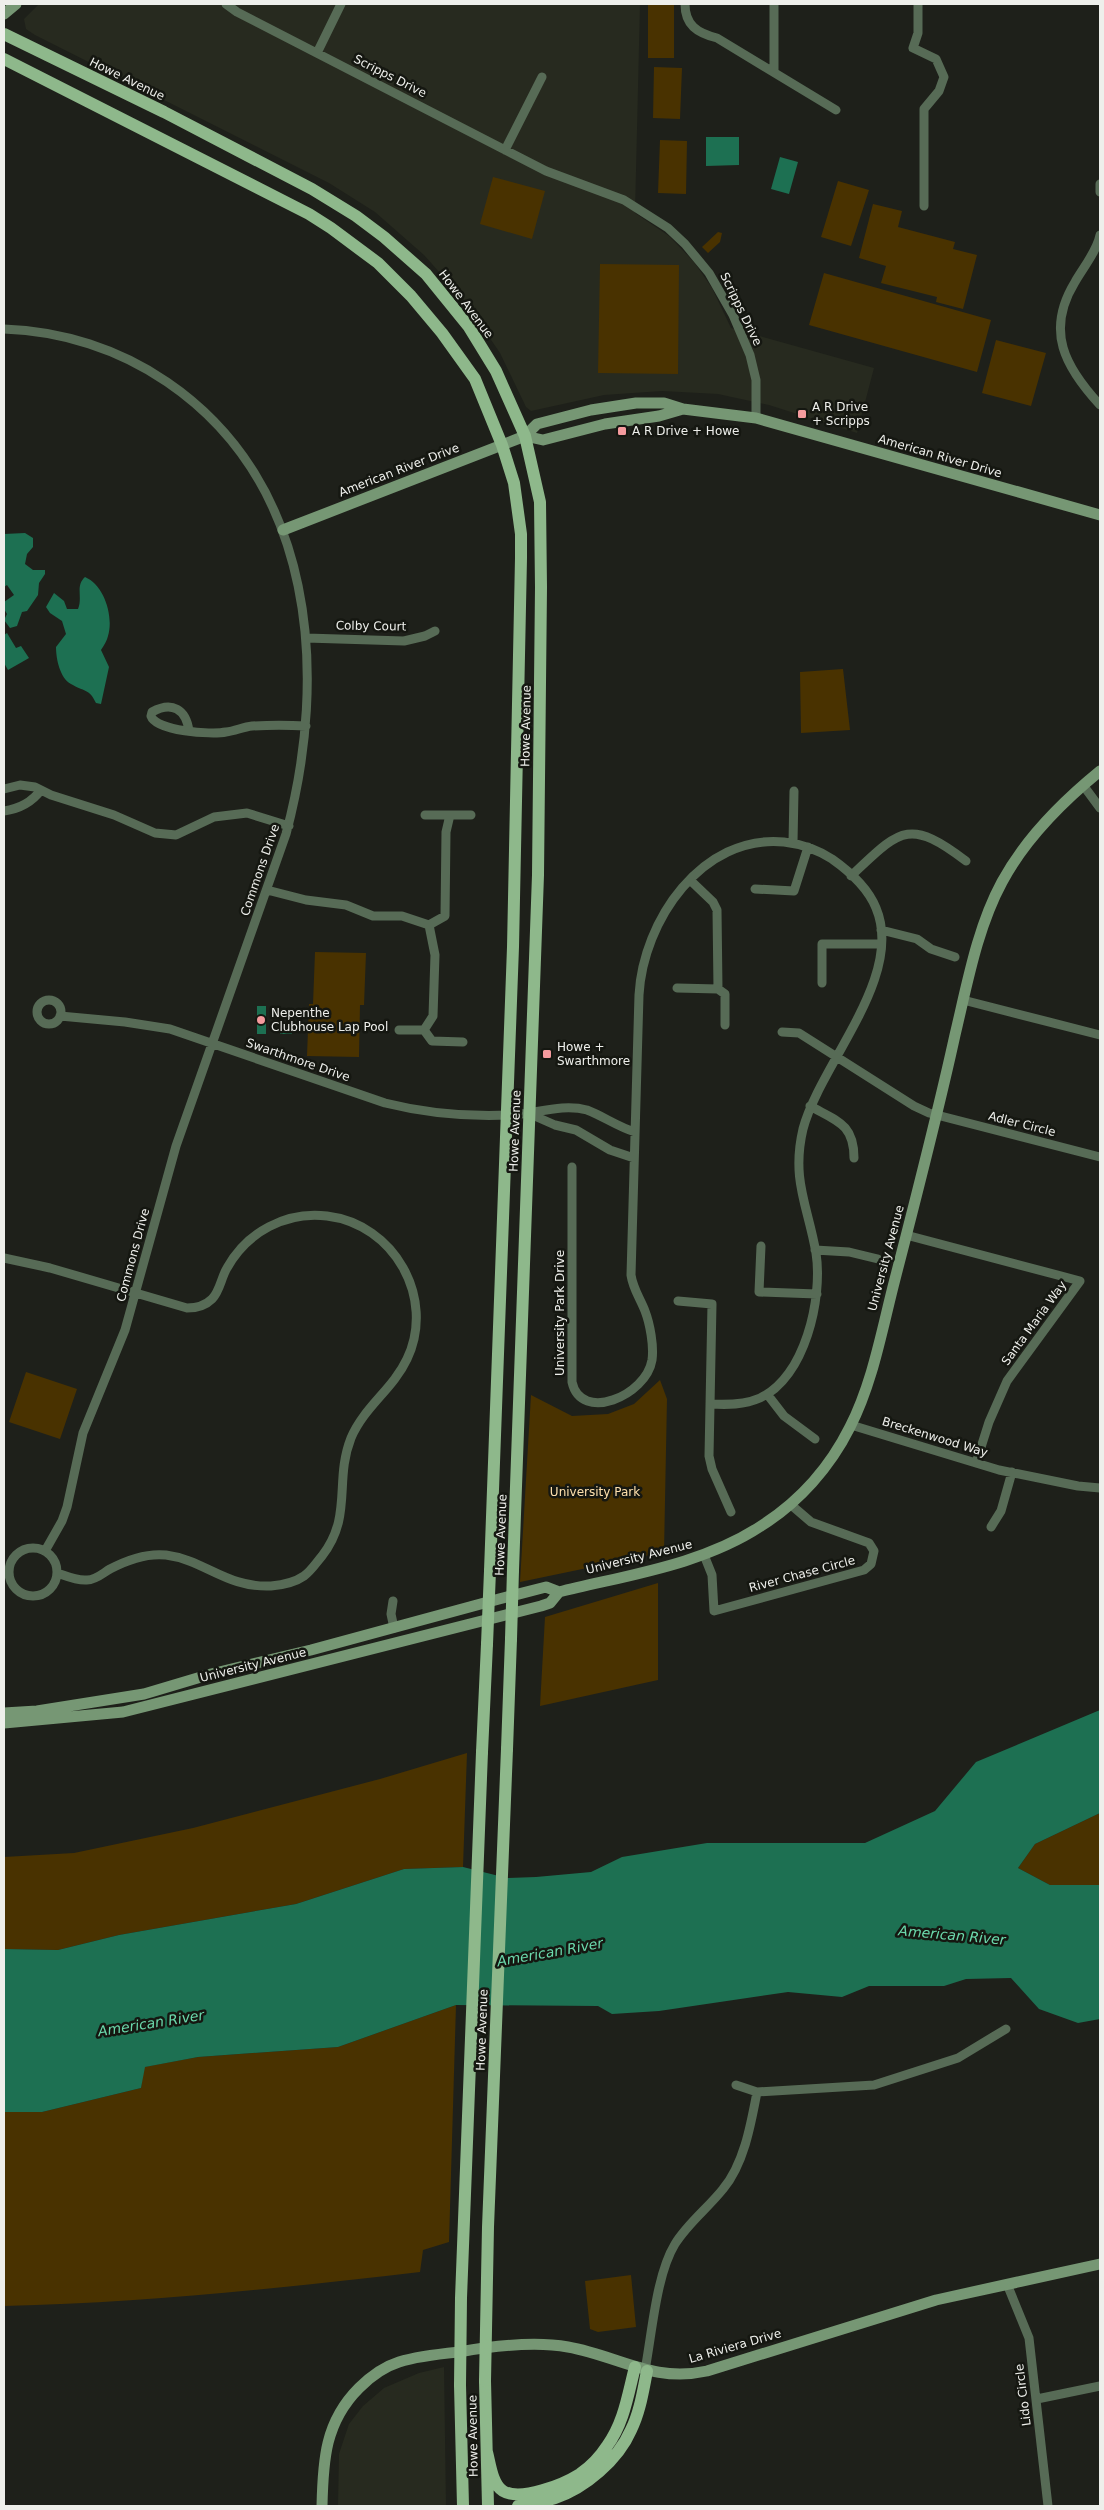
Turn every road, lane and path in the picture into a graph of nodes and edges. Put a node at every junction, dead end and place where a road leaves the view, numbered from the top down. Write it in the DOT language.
graph roads {
  1 [pos="16,4"];
  2 [pos="226,4"];
  3 [pos="341,4"];
  4 [pos="685,4"];
  5 [pos="774,4"];
  6 [pos="918,4"];
  7 [pos="4,14"];
  8 [pos="4,34"];
  9 [pos="317,53"];
  10 [pos="4,59"];
  11 [pos="774,72"];
  12 [pos="542,77"];
  13 [pos="836,110"];
  14 [pos="506,150"];
  15 [pos="1100,184"];
  16 [pos="1100,192"];
  17 [pos="924,206"];
  18 [pos="1100,235"];
  19 [pos="4,329"];
  20 [pos="1100,405"];
  21 [pos="683,408"];
  22 [pos="756,418"];
  23 [pos="525,436"];
  24 [pos="502,444"];
  25 [pos="1100,515"];
  26 [pos="283,530"];
  27 [pos="435,630"];
  28 [pos="306,638"];
  29 [pos="306,726"];
  30 [pos="189,731"];
  31 [pos="1100,771"];
  32 [pos="1083,786"];
  33 [pos="4,789"];
  34 [pos="41,790"];
  35 [pos="794,791"];
  36 [pos="1100,808"];
  37 [pos="4,812"];
  38 [pos="425,815"];
  39 [pos="450,815"];
  40 [pos="471,815"];
  41 [pos="289,826"];
  42 [pos="793,843"];
  43 [pos="808,847"];
  44 [pos="966,861"];
  45 [pos="851,876"];
  46 [pos="690,880"];
  47 [pos="755,889"];
  48 [pos="267,890"];
  49 [pos="429,925"];
  50 [pos="880,930"];
  51 [pos="880,944"];
  52 [pos="955,957"];
  53 [pos="822,983"];
  54 [pos="677,988"];
  55 [pos="718,989"];
  56 [pos="963,1000"];
  57 [pos="60,1016"];
  58 [pos="725,1025"];
  59 [pos="399,1030"];
  60 [pos="424,1030"];
  61 [pos="782,1032"];
  62 [pos="1100,1035"];
  63 [pos="463,1042"];
  64 [pos="212,1044"];
  65 [pos="837,1056"];
  66 [pos="810,1106"];
  67 [pos="529,1114"];
  68 [pos="937,1115"];
  69 [pos="507,1116"];
  70 [pos="636,1132"];
  71 [pos="1100,1157"];
  72 [pos="634,1158"];
  73 [pos="854,1158"];
  74 [pos="572,1167"];
  75 [pos="906,1235"];
  76 [pos="761,1246"];
  77 [pos="815,1250"];
  78 [pos="4,1258"];
  79 [pos="878,1259"];
  80 [pos="136,1293"];
  81 [pos="817,1294"];
  82 [pos="678,1301"];
  83 [pos="767,1394"];
  84 [pos="710,1404"];
  85 [pos="851,1425"];
  86 [pos="815,1440"];
  87 [pos="976,1463"];
  88 [pos="1012,1472"];
  89 [pos="1100,1488"];
  90 [pos="790,1504"];
  91 [pos="731,1512"];
  92 [pos="991,1527"];
  93 [pos="45,1551"];
  94 [pos="704,1554"];
  95 [pos="7,1559"];
  96 [pos="57,1573"];
  97 [pos="559,1592"];
  98 [pos="393,1601"];
  99 [pos="394,1628"];
  100 [pos="4,1713"];
  101 [pos="4,1723"];
  102 [pos="1006,2029"];
  103 [pos="736,2086"];
  104 [pos="757,2092"];
  105 [pos="1100,2264"];
  106 [pos="1007,2284"];
  107 [pos="643,2369"];
  108 [pos="1100,2386"];
  109 [pos="1037,2399"];
  110 [pos="487,2452"];
  111 [pos="322,2506"];
  112 [pos="463,2506"];
  113 [pos="488,2506"];
  114 [pos="518,2506"];
  115 [pos="1048,2506"];
  1 -- 7 [label="street"];
  2 -- 9 [label="street, Scripps Drive"];
  3 -- 9 [label="street"];
  4 -- 11 [label="street"];
  5 -- 11 [label="street"];
  6 -- 17 [label="street"];
  8 -- 23 [label="main road, Howe Avenue"];
  9 -- 14 [label="street, Scripps Drive"];
  10 -- 24 [label="main road, Howe Avenue"];
  11 -- 13 [label="street"];
  12 -- 14 [label="street"];
  14 -- 22 [label="street, Scripps Drive"];
  15 -- 16 [label="street"];
  18 -- 20 [label="street"];
  19 -- 26 [label="street, Commons Drive"];
  21 -- 22 [label="street, American River Drive"];
  21 -- 23 [label="street, American River Drive"];
  21 -- 23 [label="street, American River Drive"];
  22 -- 25 [label="street, American River Drive"];
  23 -- 24 [label="street, American River Drive"];
  23 -- 67 [label="main road, Howe Avenue"];
  24 -- 26 [label="street, American River Drive"];
  24 -- 69 [label="main road, Howe Avenue"];
  26 -- 28 [label="street, Commons Drive"];
  27 -- 28 [label="street, Colby Court"];
  28 -- 29 [label="street, Commons Drive"];
  29 -- 30 [label="street"];
  29 -- 41 [label="street, Commons Drive"];
  31 -- 32 [label="street, University Avenue"];
  32 -- 36 [label="street"];
  32 -- 56 [label="street, University Avenue"];
  33 -- 34 [label="street"];
  34 -- 37 [label="street"];
  34 -- 41 [label="street"];
  35 -- 42 [label="street"];
  38 -- 39 [label="street"];
  39 -- 40 [label="street"];
  39 -- 49 [label="street"];
  41 -- 48 [label="street, Commons Drive"];
  42 -- 43 [label="street, University Park Drive"];
  42 -- 46 [label="street, University Park Drive"];
  43 -- 45 [label="street, University Park Drive"];
  43 -- 47 [label="street"];
  44 -- 45 [label="street"];
  45 -- 50 [label="street, University Park Drive"];
  46 -- 55 [label="street"];
  46 -- 70 [label="street, University Park Drive"];
  48 -- 49 [label="street"];
  48 -- 64 [label="street, Commons Drive"];
  49 -- 60 [label="street"];
  50 -- 51 [label="street, University Park Drive"];
  50 -- 52 [label="street"];
  51 -- 53 [label="street"];
  51 -- 65 [label="street, University Park Drive"];
  54 -- 55 [label="street"];
  55 -- 58 [label="street"];
  56 -- 62 [label="street"];
  56 -- 68 [label="street, University Avenue"];
  57 -- 64 [label="street, Swarthmore Drive"];
  59 -- 60 [label="street"];
  60 -- 63 [label="street"];
  61 -- 65 [label="street"];
  64 -- 69 [label="street, Swarthmore Drive"];
  64 -- 80 [label="street, Commons Drive"];
  65 -- 66 [label="street, University Park Drive"];
  65 -- 68 [label="street"];
  66 -- 73 [label="street"];
  66 -- 77 [label="street, University Park Drive"];
  67 -- 69 [label="street, Swarthmore Drive"];
  67 -- 70 [label="street"];
  67 -- 72 [label="street"];
  67 -- 110 [label="main road, Howe Avenue, bridge"];
  68 -- 71 [label="street, Adler Circle"];
  68 -- 75 [label="street, University Avenue"];
  69 -- 112 [label="main road, Howe Avenue, bridge"];
  70 -- 72 [label="street, University Park Drive"];
  72 -- 74 [label="street, University Park Drive"];
  75 -- 85 [label="street, University Avenue"];
  75 -- 87 [label="street, Santa Maria Way"];
  76 -- 81 [label="street"];
  77 -- 79 [label="street"];
  77 -- 81 [label="street, University Park Drive"];
  78 -- 80 [label="street"];
  80 -- 93 [label="street, Commons Drive"];
  80 -- 96 [label="street"];
  81 -- 83 [label="street, University Park Drive"];
  82 -- 84 [label="street"];
  83 -- 84 [label="street, University Park Drive"];
  83 -- 86 [label="street"];
  84 -- 91 [label="street"];
  85 -- 87 [label="street, Breckenwood Way"];
  85 -- 90 [label="street, University Avenue"];
  87 -- 88 [label="street, Breckenwood Way"];
  88 -- 89 [label="street, Breckenwood Way"];
  88 -- 92 [label="street"];
  90 -- 94 [label="street, University Avenue"];
  90 -- 94 [label="street, River Chase Circle"];
  93 -- 95 [label="street"];
  93 -- 96 [label="street"];
  94 -- 97 [label="street, University Avenue"];
  95 -- 96 [label="street"];
  97 -- 99 [label="street, University Avenue"];
  97 -- 101 [label="street, University Avenue"];
  98 -- 99 [label="street"];
  99 -- 100 [label="street, University Avenue"];
  102 -- 104 [label="street"];
  103 -- 104 [label="street"];
  104 -- 107 [label="street"];
  105 -- 106 [label="street, La Riviera Drive"];
  106 -- 107 [label="street, La Riviera Drive"];
  106 -- 109 [label="street, Lido Circle"];
  107 -- 110 [label="main road"];
  107 -- 111 [label="street, La Riviera Drive"];
  107 -- 114 [label="main road"];
  108 -- 109 [label="street"];
  109 -- 115 [label="street, Lido Circle"];
  110 -- 113 [label="main road, Howe Avenue"];
}
